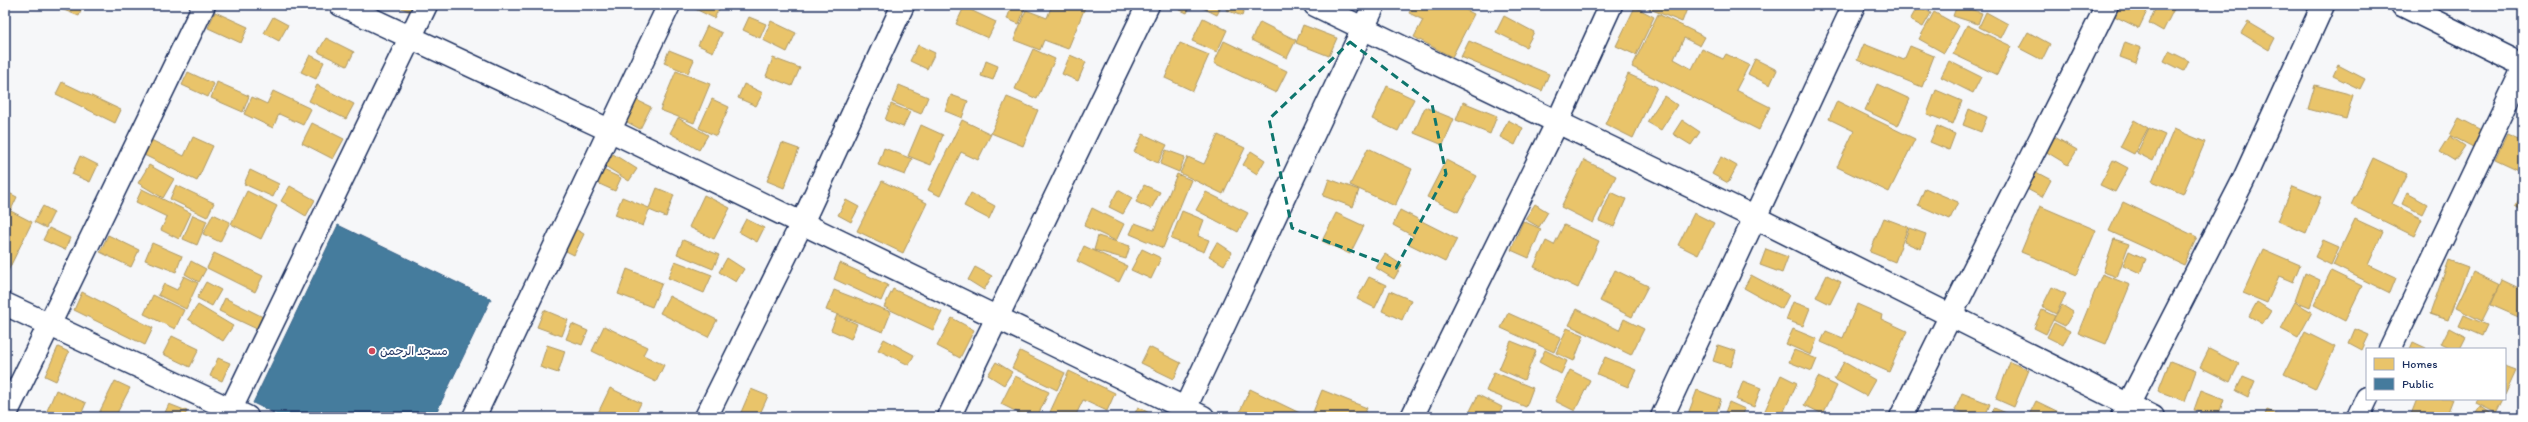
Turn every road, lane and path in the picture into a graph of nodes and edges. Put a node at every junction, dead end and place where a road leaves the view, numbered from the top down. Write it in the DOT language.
graph roads {
  1 [pos="204,5"];
  2 [pos="341,5"];
  3 [pos="426,5"];
  4 [pos="668,5"];
  5 [pos="903,5"];
  6 [pos="1148,5"];
  7 [pos="1316,5"];
  8 [pos="1374,5"];
  9 [pos="1611,5"];
  10 [pos="1854,5"];
  11 [pos="2107,5"];
  12 [pos="2323,5"];
  13 [pos="2402,5"];
  14 [pos="1363,27"];
  15 [pos="410,37"];
  16 [pos="2523,65"];
  17 [pos="2523,69"];
  18 [pos="1557,123"];
  19 [pos="609,130"];
  20 [pos="1754,217"];
  21 [pos="802,223"];
  22 [pos="5,304"];
  23 [pos="1949,316"];
  24 [pos="997,317"];
  25 [pos="49,326"];
  26 [pos="2390,348"];
  27 [pos="2366,400"];
  28 [pos="2124,411"];
  29 [pos="234,414"];
  30 [pos="1189,414"];
  31 [pos="5,416"];
  32 [pos="474,417"];
  33 [pos="706,417"];
  34 [pos="949,417"];
  35 [pos="1412,417"];
  36 [pos="1662,417"];
  37 [pos="1901,417"];
  38 [pos="2152,417"];
  39 [pos="2358,417"];
  1 -- 25 [label="street"];
  2 -- 15 [label="street"];
  3 -- 15 [label="street"];
  4 -- 19 [label="street"];
  5 -- 21 [label="street"];
  6 -- 24 [label="street"];
  7 -- 14 [label="street"];
  8 -- 14 [label="street"];
  9 -- 18 [label="street"];
  10 -- 20 [label="street"];
  11 -- 23 [label="street"];
  12 -- 28 [label="street"];
  13 -- 16 [label="street"];
  14 -- 18 [label="street"];
  14 -- 30 [label="street"];
  15 -- 19 [label="street"];
  15 -- 29 [label="street"];
  17 -- 26 [label="street"];
  18 -- 20 [label="street"];
  18 -- 35 [label="street"];
  19 -- 21 [label="street"];
  19 -- 32 [label="street"];
  20 -- 23 [label="street"];
  20 -- 36 [label="street"];
  21 -- 24 [label="street"];
  21 -- 33 [label="street"];
  22 -- 25 [label="street"];
  23 -- 28 [label="street"];
  23 -- 37 [label="street"];
  24 -- 30 [label="street"];
  24 -- 34 [label="street"];
  25 -- 29 [label="street"];
  25 -- 31 [label="street"];
  27 -- 39 [label="street"];
  28 -- 38 [label="street"];
}
